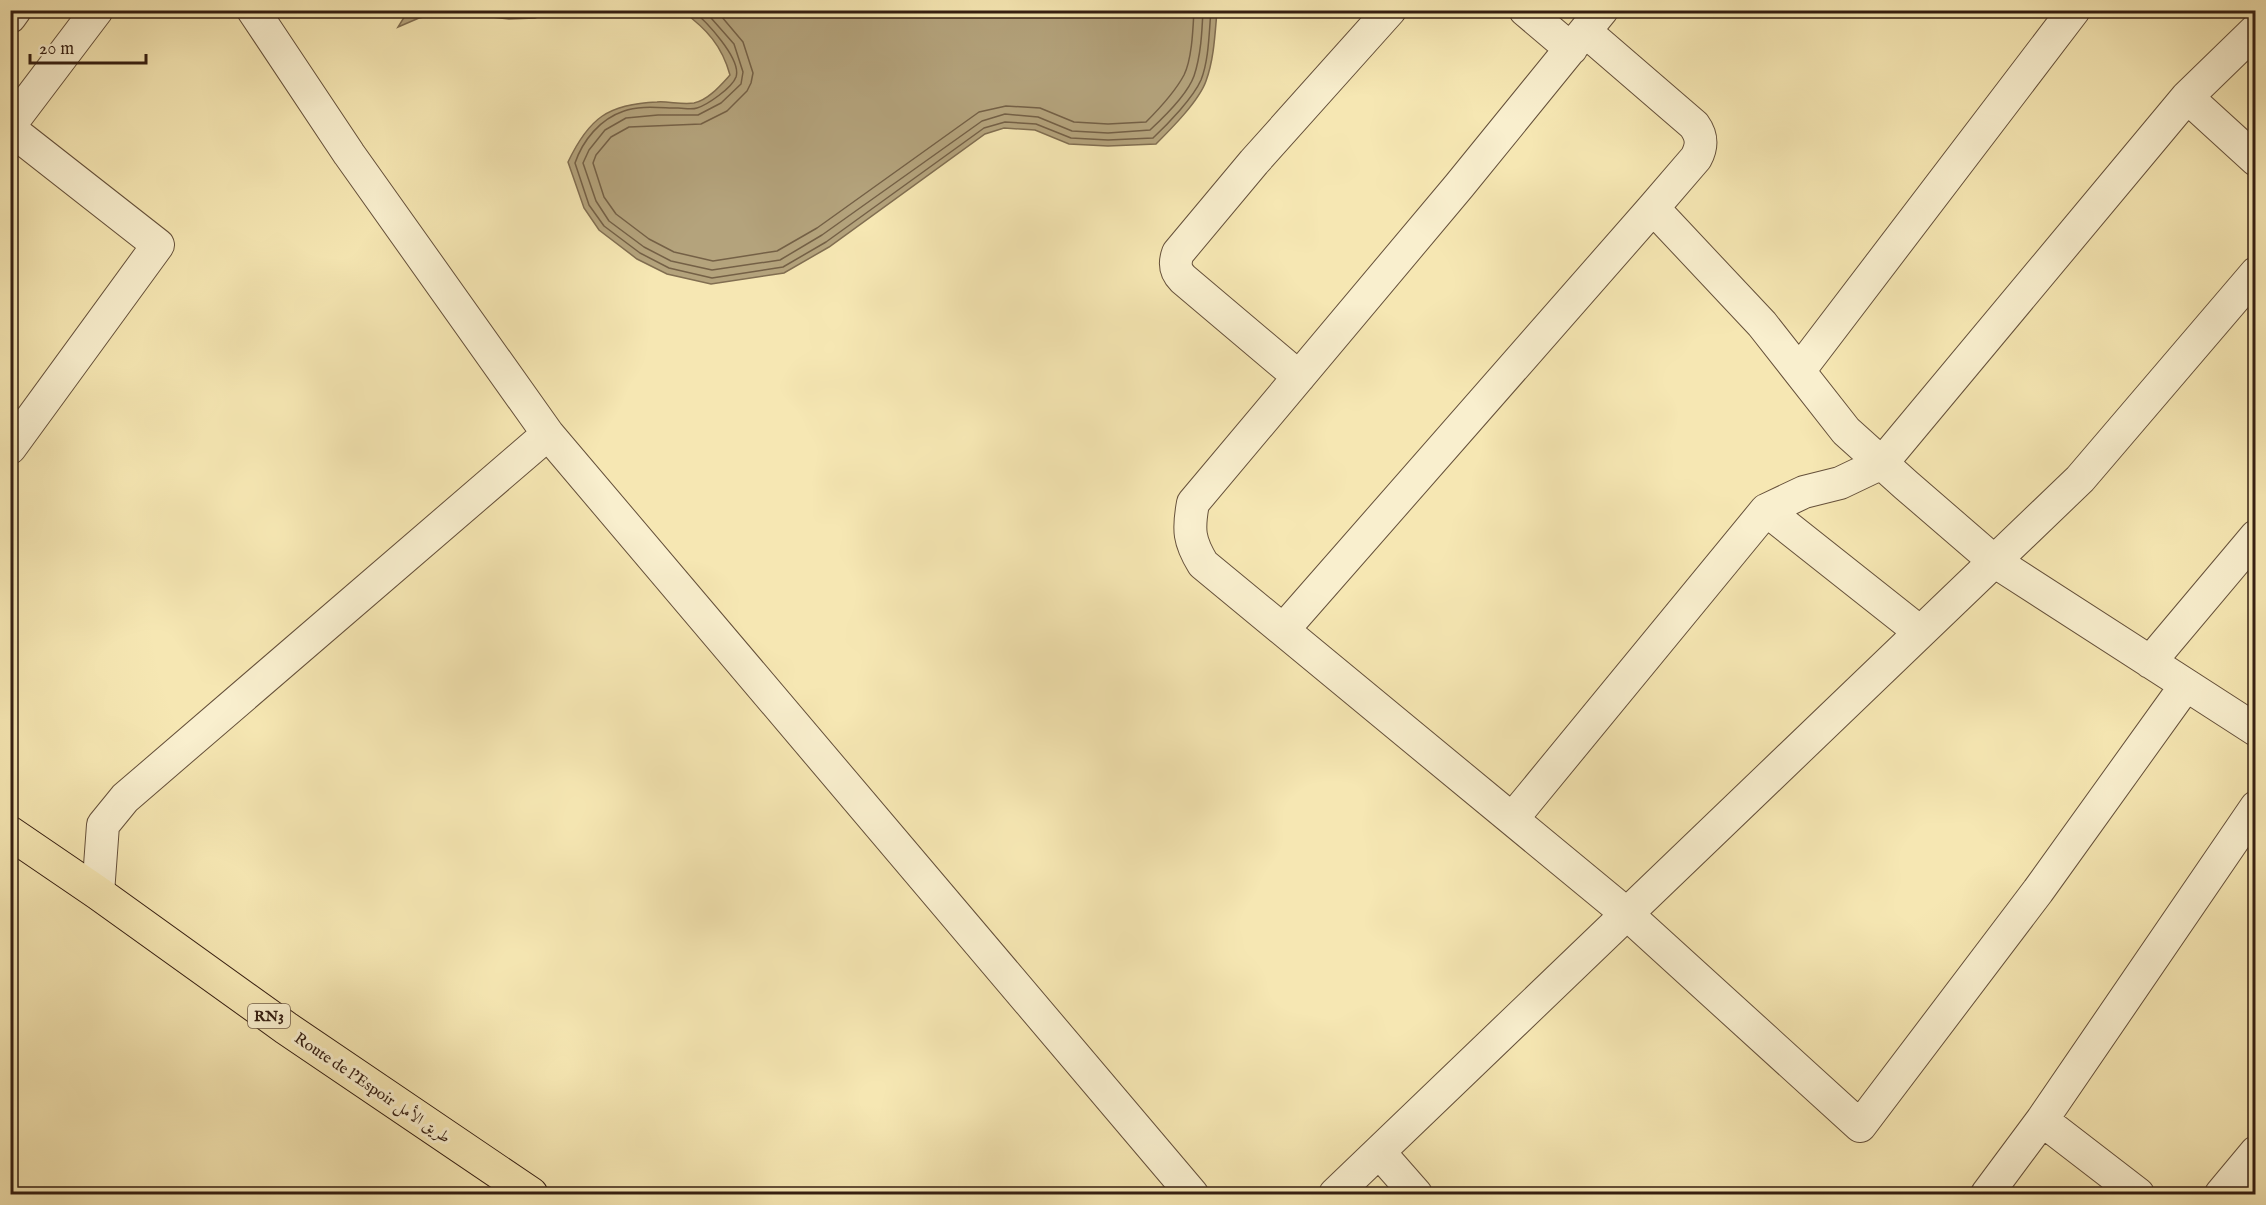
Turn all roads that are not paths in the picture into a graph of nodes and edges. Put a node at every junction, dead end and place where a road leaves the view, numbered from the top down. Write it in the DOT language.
graph roads {
  1 [pos="15,10"];
  2 [pos="97,10"];
  3 [pos="253,10"];
  4 [pos="1390,10"];
  5 [pos="1525,10"];
  6 [pos="2074,10"];
  7 [pos="10,17"];
  8 [pos="1586,30"];
  9 [pos="2256,30"];
  10 [pos="2187,97"];
  11 [pos="10,127"];
  12 [pos="2256,160"];
  13 [pos="1653,208"];
  14 [pos="2256,273"];
  15 [pos="1799,371"];
  16 [pos="1299,377"];
  17 [pos="548,434"];
  18 [pos="10,448"];
  19 [pos="1882,463"];
  20 [pos="1766,510"];
  21 [pos="2256,536"];
  22 [pos="1994,561"];
  23 [pos="1283,630"];
  24 [pos="1920,632"];
  25 [pos="2150,662"];
  26 [pos="2186,685"];
  27 [pos="2256,730"];
  28 [pos="2256,807"];
  29 [pos="1513,818"];
  30 [pos="10,833"];
  31 [pos="98,892"];
  32 [pos="1627,914"];
  33 [pos="2042,1120"];
  34 [pos="2256,1152"];
  35 [pos="1380,1153"];
  36 [pos="531,1194"];
  37 [pos="1192,1194"];
  38 [pos="1335,1194"];
  39 [pos="1416,1194"];
  40 [pos="1988,1194"];
  41 [pos="2138,1194"];
  42 [pos="2221,1194"];
  1 -- 7 [label="street"];
  2 -- 11 [label="street"];
  3 -- 17 [label="street"];
  4 -- 16 [label="street"];
  5 -- 8 [label="street"];
  6 -- 15 [label="street"];
  8 -- 13 [label="street"];
  8 -- 16 [label="street"];
  9 -- 10 [label="street"];
  10 -- 12 [label="street"];
  10 -- 19 [label="street"];
  11 -- 18 [label="street"];
  13 -- 15 [label="street"];
  13 -- 23 [label="street"];
  14 -- 22 [label="street"];
  15 -- 19 [label="street"];
  16 -- 23 [label="street"];
  17 -- 31 [label="street"];
  17 -- 37 [label="street"];
  19 -- 20 [label="street"];
  19 -- 22 [label="street"];
  20 -- 24 [label="street"];
  20 -- 29 [label="street"];
  21 -- 25 [label="street"];
  22 -- 24 [label="street"];
  22 -- 25 [label="street"];
  23 -- 29 [label="street"];
  24 -- 32 [label="street"];
  25 -- 26 [label="street"];
  26 -- 27 [label="street"];
  26 -- 32 [label="street"];
  28 -- 33 [label="street"];
  29 -- 32 [label="street"];
  30 -- 31 [label="highway, Route de l’Espoir طريق الأمل / RN3"];
  31 -- 36 [label="highway, Route de l’Espoir طريق الأمل / RN3"];
  32 -- 35 [label="street"];
  33 -- 40 [label="street"];
  33 -- 41 [label="street"];
  34 -- 42 [label="street"];
  35 -- 38 [label="street"];
  35 -- 39 [label="street"];
}
